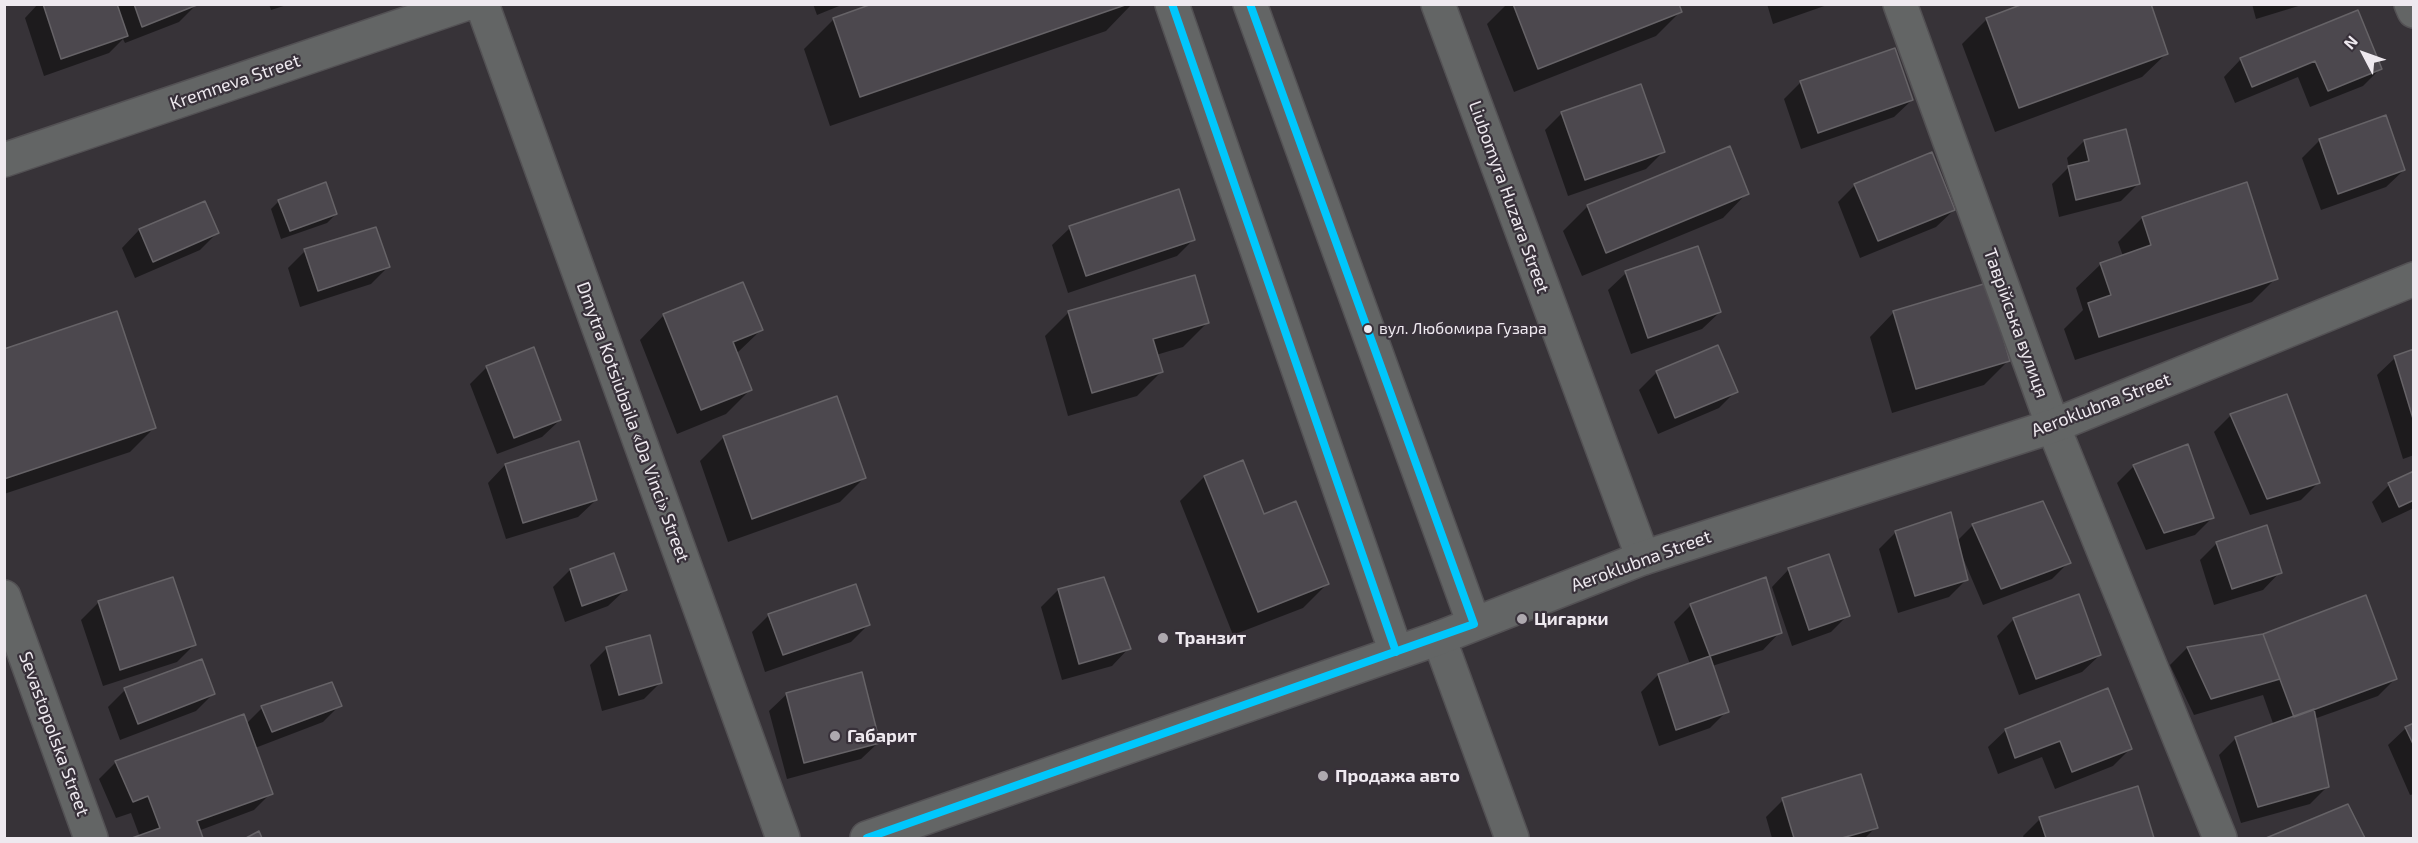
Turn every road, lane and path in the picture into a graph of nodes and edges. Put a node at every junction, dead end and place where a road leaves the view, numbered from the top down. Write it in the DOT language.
graph roads {
  1 [pos="465,4"];
  2 [pos="482,4"];
  3 [pos="1173,4"];
  4 [pos="1250,4"];
  5 [pos="1438,4"];
  6 [pos="1900,4"];
  7 [pos="2411,4"];
  8 [pos="2414,12"];
  9 [pos="4,160"];
  10 [pos="2414,279"];
  11 [pos="2053,426"];
  12 [pos="1643,558"];
  13 [pos="4,597"];
  14 [pos="1474,624"];
  15 [pos="1439,638"];
  16 [pos="1396,652"];
  17 [pos="91,838"];
  18 [pos="783,838"];
  19 [pos="867,838"];
  20 [pos="1512,838"];
  21 [pos="2220,838"];
  1 -- 9 [label="street, Kremneva Street"];
  2 -- 18 [label="street, Dmytra Kotsiubaila «Da Vinci» Street"];
  3 -- 16 [label="street"];
  4 -- 14 [label="street"];
  5 -- 12 [label="street, Liubomyra Huzara Street"];
  6 -- 11 [label="street, Таврійська вулиця"];
  7 -- 8 [label="street"];
  10 -- 11 [label="street, Aeroklubna Street"];
  11 -- 12 [label="street, Aeroklubna Street"];
  11 -- 21 [label="street, Таврійська вулиця"];
  12 -- 14 [label="street, Aeroklubna Street"];
  13 -- 17 [label="street, Sevastopolska Street"];
  14 -- 15 [label="street, Aeroklubna Street"];
  15 -- 16 [label="street, Aeroklubna Street"];
  15 -- 20 [label="street"];
  16 -- 19 [label="street, Aeroklubna Street"];
}
